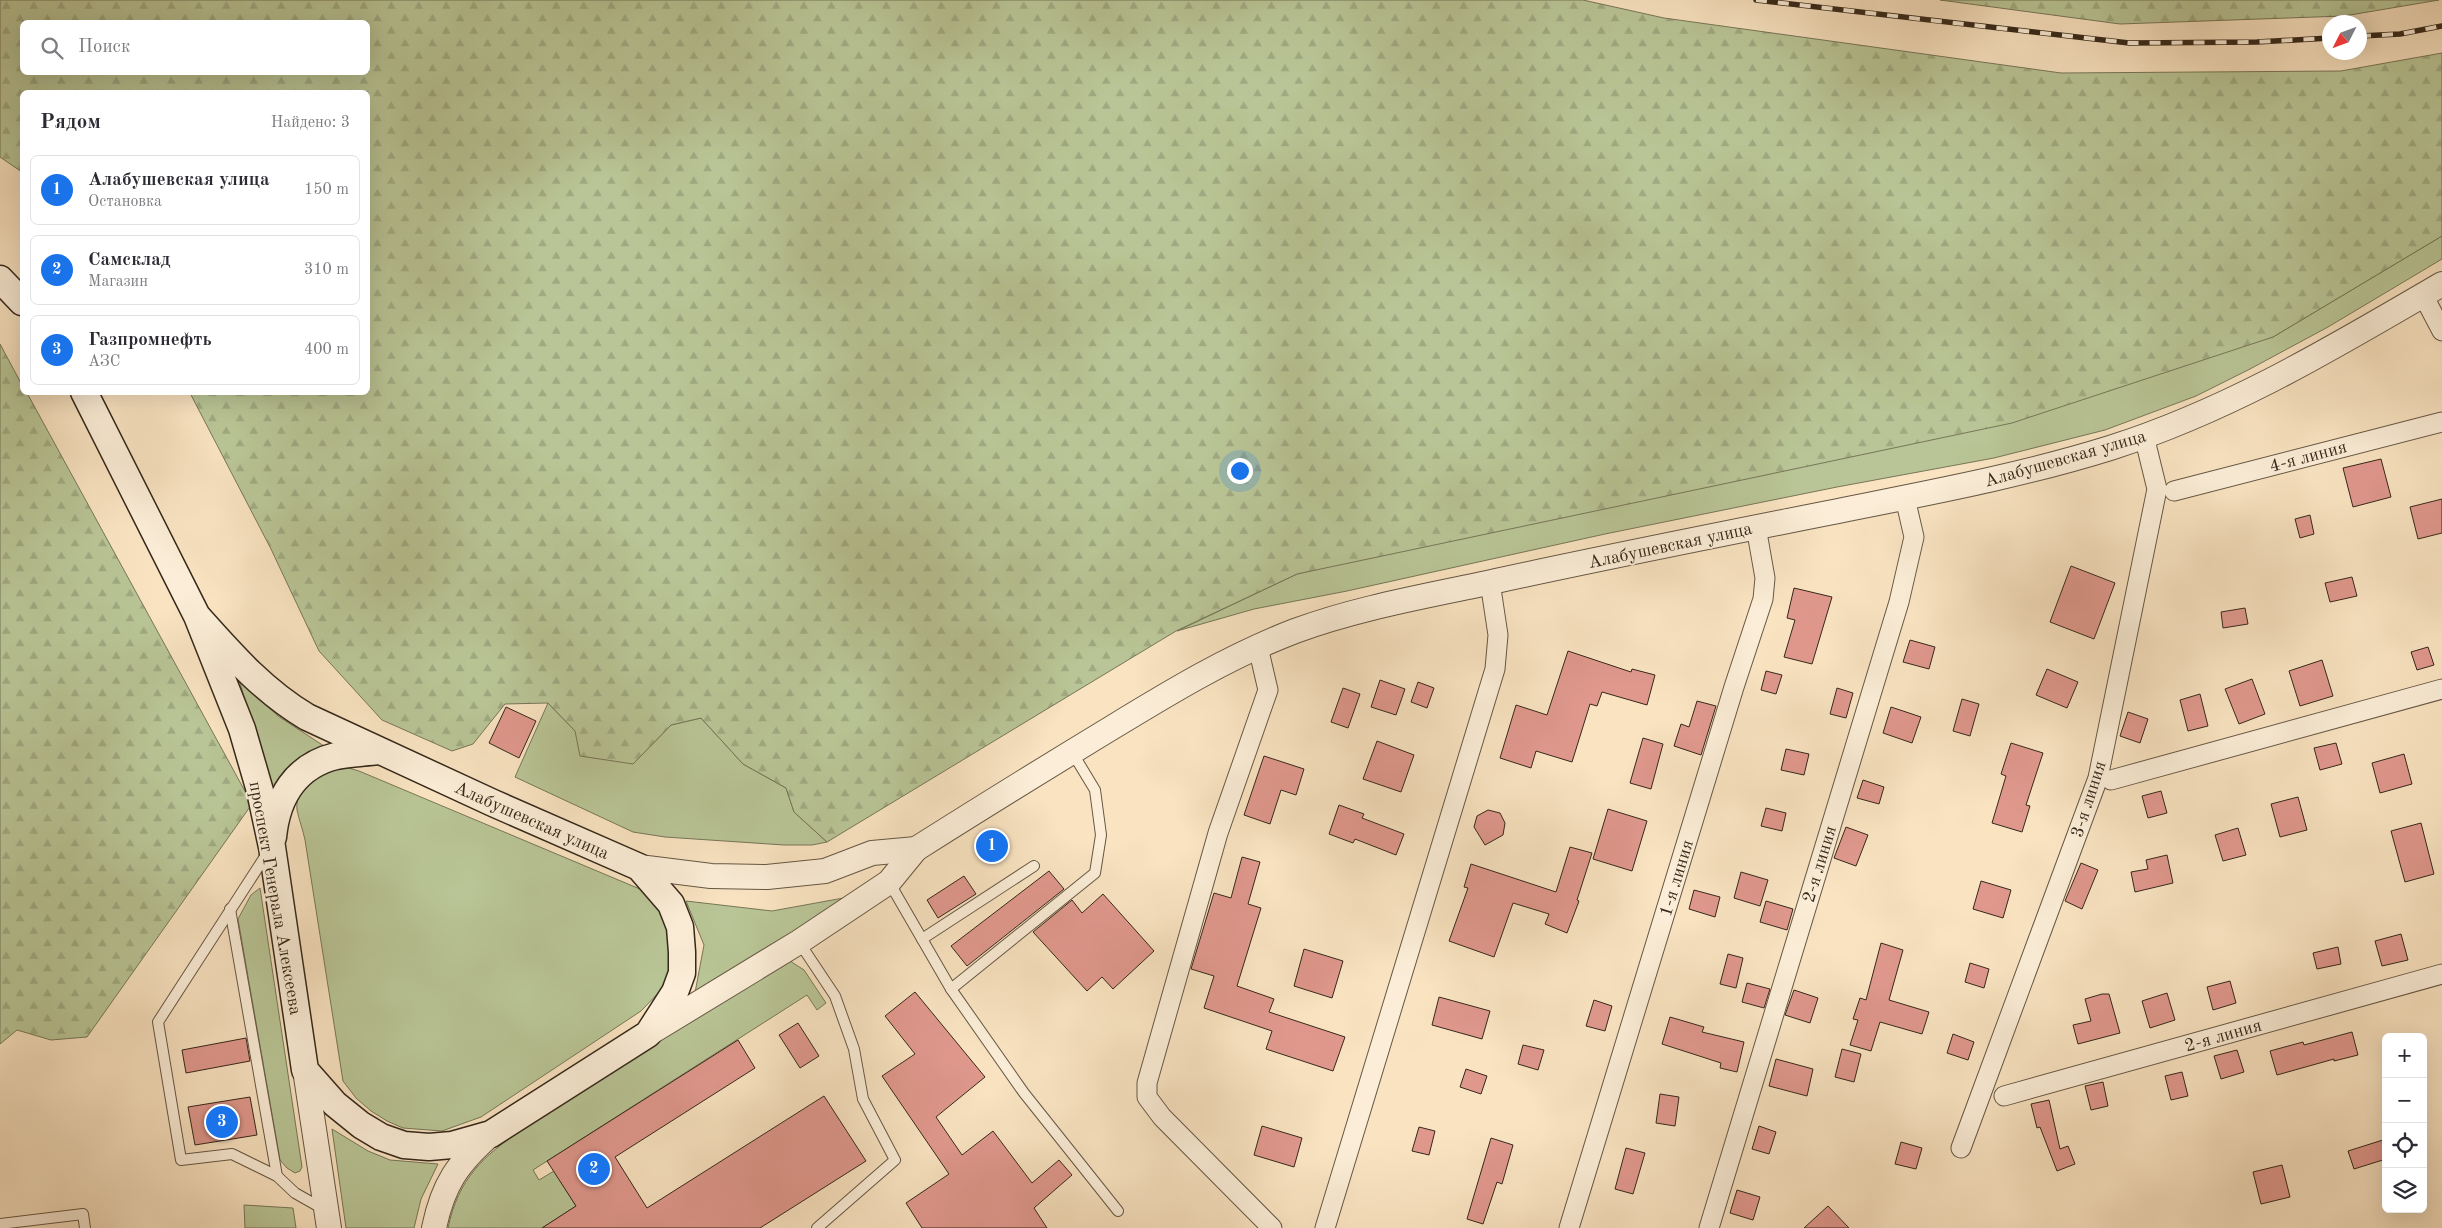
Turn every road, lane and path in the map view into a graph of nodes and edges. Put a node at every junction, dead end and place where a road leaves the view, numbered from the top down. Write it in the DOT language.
graph roads {
  1 [pos="0,279"];
  2 [pos="2432,289"];
  3 [pos="20,300"];
  4 [pos="2442,331"];
  5 [pos="86,395"];
  6 [pos="2442,422"];
  7 [pos="2144,436"];
  8 [pos="2174,491"];
  9 [pos="1905,498"];
  10 [pos="1756,527"];
  11 [pos="1490,582"];
  12 [pos="197,616"];
  13 [pos="1258,647"];
  14 [pos="2442,689"];
  15 [pos="380,751"];
  16 [pos="1072,752"];
  17 [pos="2111,780"];
  18 [pos="272,847"];
  19 [pos="916,849"];
  20 [pos="1034,866"];
  21 [pos="639,867"];
  22 [pos="889,882"];
  23 [pos="230,909"];
  24 [pos="922,939"];
  25 [pos="799,942"];
  26 [pos="2442,974"];
  27 [pos="951,989"];
  28 [pos="648,1034"];
  29 [pos="306,1070"];
  30 [pos="2004,1096"];
  31 [pos="491,1134"];
  32 [pos="1961,1148"];
  33 [pos="277,1176"];
  34 [pos="1118,1211"];
  35 [pos="328,1220"];
  36 [pos="0,1224"];
  37 [pos="85,1228"];
  38 [pos="434,1228"];
  39 [pos="817,1228"];
  40 [pos="1272,1228"];
  41 [pos="1325,1228"];
  42 [pos="1569,1228"];
  43 [pos="1708,1228"];
  1 -- 3 [label="main road"];
  2 -- 4 [label="street"];
  2 -- 7 [label="street, Алабушевская улица"];
  5 -- 12 [label="main road, проспект Генерала Алексеева"];
  6 -- 8 [label="street, 4-я линия"];
  7 -- 9 [label="street, Алабушевская улица"];
  7 -- 32 [label="street, 3-я линия"];
  9 -- 10 [label="street, Алабушевская улица"];
  9 -- 43 [label="street, 2-я линия"];
  10 -- 11 [label="street, Алабушевская улица"];
  10 -- 42 [label="street, 1-я линия"];
  11 -- 13 [label="street, Алабушевская улица"];
  11 -- 41 [label="street"];
  12 -- 15 [label="main road, Алабушевская улица"];
  12 -- 18 [label="main road, проспект Генерала Алексеева"];
  13 -- 16 [label="street, Алабушевская улица"];
  13 -- 40 [label="street"];
  14 -- 17 [label="street, 3-я линия"];
  15 -- 18 [label="main road"];
  15 -- 21 [label="main road, Алабушевская улица"];
  16 -- 19 [label="street, Алабушевская улица"];
  16 -- 27 [label="lane"];
  18 -- 23 [label="lane"];
  18 -- 29 [label="main road, проспект Генерала Алексеева"];
  19 -- 21 [label="street, Алабушевская улица"];
  19 -- 22 [label="street, Алабушевская улица"];
  20 -- 24 [label="lane"];
  21 -- 28 [label="main road"];
  22 -- 24 [label="lane"];
  22 -- 25 [label="street, Алабушевская улица"];
  23 -- 33 [label="lane"];
  23 -- 33 [label="lane"];
  24 -- 27 [label="lane"];
  25 -- 28 [label="street, Алабушевская улица"];
  25 -- 39 [label="lane"];
  26 -- 30 [label="street, 2-я линия"];
  27 -- 34 [label="lane"];
  28 -- 31 [label="main road"];
  29 -- 31 [label="main road"];
  29 -- 35 [label="street, проспект Генерала Алексеева"];
  31 -- 38 [label="street"];
  33 -- 35 [label="lane"];
  36 -- 37 [label="lane"];
}
